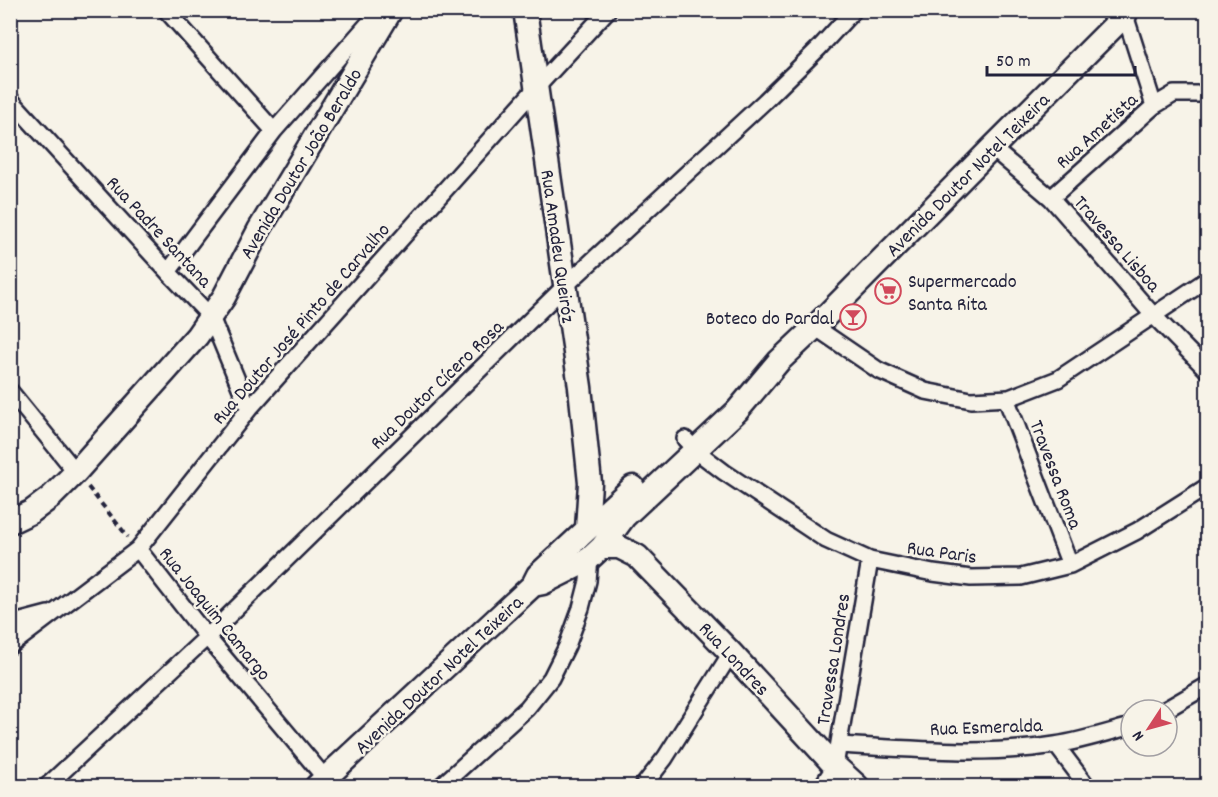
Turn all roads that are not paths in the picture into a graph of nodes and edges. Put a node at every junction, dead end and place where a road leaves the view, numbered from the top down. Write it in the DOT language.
graph roads {
  1 [pos="166,10"];
  2 [pos="391,10"];
  3 [pos="525,10"];
  4 [pos="608,10"];
  5 [pos="854,10"];
  6 [pos="1126,13"];
  7 [pos="536,88"];
  8 [pos="1208,94"];
  9 [pos="10,99"];
  10 [pos="1154,105"];
  11 [pos="274,131"];
  12 [pos="992,148"];
  13 [pos="1051,198"];
  14 [pos="168,272"];
  15 [pos="1208,279"];
  16 [pos="565,286"];
  17 [pos="1153,315"];
  18 [pos="211,316"];
  19 [pos="815,327"];
  20 [pos="1208,371"];
  21 [pos="10,391"];
  22 [pos="1006,398"];
  23 [pos="249,410"];
  24 [pos="690,445"];
  25 [pos="76,472"];
  26 [pos="590,483"];
  27 [pos="1208,486"];
  28 [pos="609,509"];
  29 [pos="10,522"];
  30 [pos="587,529"];
  31 [pos="138,549"];
  32 [pos="589,551"];
  33 [pos="870,560"];
  34 [pos="1070,565"];
  35 [pos="55,613"];
  36 [pos="10,624"];
  37 [pos="207,637"];
  38 [pos="10,646"];
  39 [pos="731,652"];
  40 [pos="1208,685"];
  41 [pos="1179,702"];
  42 [pos="1119,730"];
  43 [pos="1056,745"];
  44 [pos="837,755"];
  45 [pos="321,782"];
  46 [pos="47,786"];
  47 [pos="441,786"];
  48 [pos="643,786"];
  49 [pos="822,786"];
  50 [pos="857,786"];
  51 [pos="1087,786"];
  1 -- 11 [label="street"];
  2 -- 11 [label="street, Avenida Doutor João Beraldo"];
  2 -- 18 [label="street, Avenida Doutor João Beraldo"];
  3 -- 7 [label="street, Rua Amadeu Queiróz"];
  4 -- 7 [label="street, Rua Doutor José Pinto de Carvalho"];
  5 -- 16 [label="street, Rua Doutor Cícero Rosa"];
  6 -- 10 [label="street"];
  6 -- 12 [label="street, Avenida Doutor Notel Teixeira"];
  7 -- 16 [label="street, Rua Amadeu Queiróz"];
  7 -- 23 [label="street, Rua Doutor José Pinto de Carvalho"];
  8 -- 10 [label="street, Rua Ametista"];
  9 -- 14 [label="street, Rua Padre Santana"];
  10 -- 13 [label="street, Rua Ametista"];
  11 -- 14 [label="street, Avenida Doutor João Beraldo"];
  12 -- 13 [label="street, Travessa Lisboa"];
  12 -- 19 [label="street, Avenida Doutor Notel Teixeira"];
  13 -- 17 [label="street, Travessa Lisboa"];
  14 -- 18 [label="street, Rua Padre Santana"];
  15 -- 17 [label="street"];
  16 -- 26 [label="street, Rua Amadeu Queiróz"];
  16 -- 37 [label="street, Rua Doutor Cícero Rosa"];
  17 -- 20 [label="street, Travessa Lisboa"];
  17 -- 22 [label="street"];
  18 -- 23 [label="street, Rua Padre Santana"];
  18 -- 25 [label="street, Avenida Doutor João Beraldo"];
  19 -- 22 [label="street"];
  19 -- 24 [label="street, Avenida Doutor Notel Teixeira"];
  21 -- 25 [label="street"];
  22 -- 34 [label="street, Travessa Roma"];
  23 -- 31 [label="street, Rua Doutor José Pinto de Carvalho"];
  24 -- 28 [label="street, Avenida Doutor Notel Teixeira"];
  24 -- 32 [label="street, Avenida Doutor Notel Teixeira"];
  24 -- 33 [label="street, Rua Paris"];
  25 -- 29 [label="street, Avenida Doutor João Beraldo"];
  26 -- 28 [label="street"];
  26 -- 30 [label="street, Rua Amadeu Queiróz"];
  27 -- 34 [label="street, Rua Paris"];
  28 -- 30 [label="street, Avenida Doutor Notel Teixeira"];
  28 -- 32 [label="street"];
  30 -- 32 [label="street, Avenida Doutor Notel Teixeira"];
  31 -- 35 [label="street, Rua Doutor José Pinto de Carvalho"];
  31 -- 37 [label="street, Rua Joaquim Camargo"];
  32 -- 39 [label="street, Rua Londres"];
  32 -- 45 [label="street, Avenida Doutor Notel Teixeira"];
  32 -- 47 [label="street"];
  33 -- 34 [label="street, Rua Paris"];
  33 -- 44 [label="street, Travessa Londres"];
  35 -- 36 [label="street"];
  35 -- 38 [label="street, Rua Doutor José Pinto de Carvalho"];
  37 -- 45 [label="street, Rua Joaquim Camargo"];
  37 -- 46 [label="street, Rua Doutor Cícero Rosa"];
  39 -- 44 [label="street, Rua Londres"];
  39 -- 48 [label="street"];
  40 -- 41 [label="street"];
  42 -- 43 [label="street, Rua Esmeralda"];
  43 -- 44 [label="street, Rua Esmeralda"];
  43 -- 51 [label="street"];
  44 -- 49 [label="street"];
  44 -- 50 [label="street, Rua Londres"];
}
